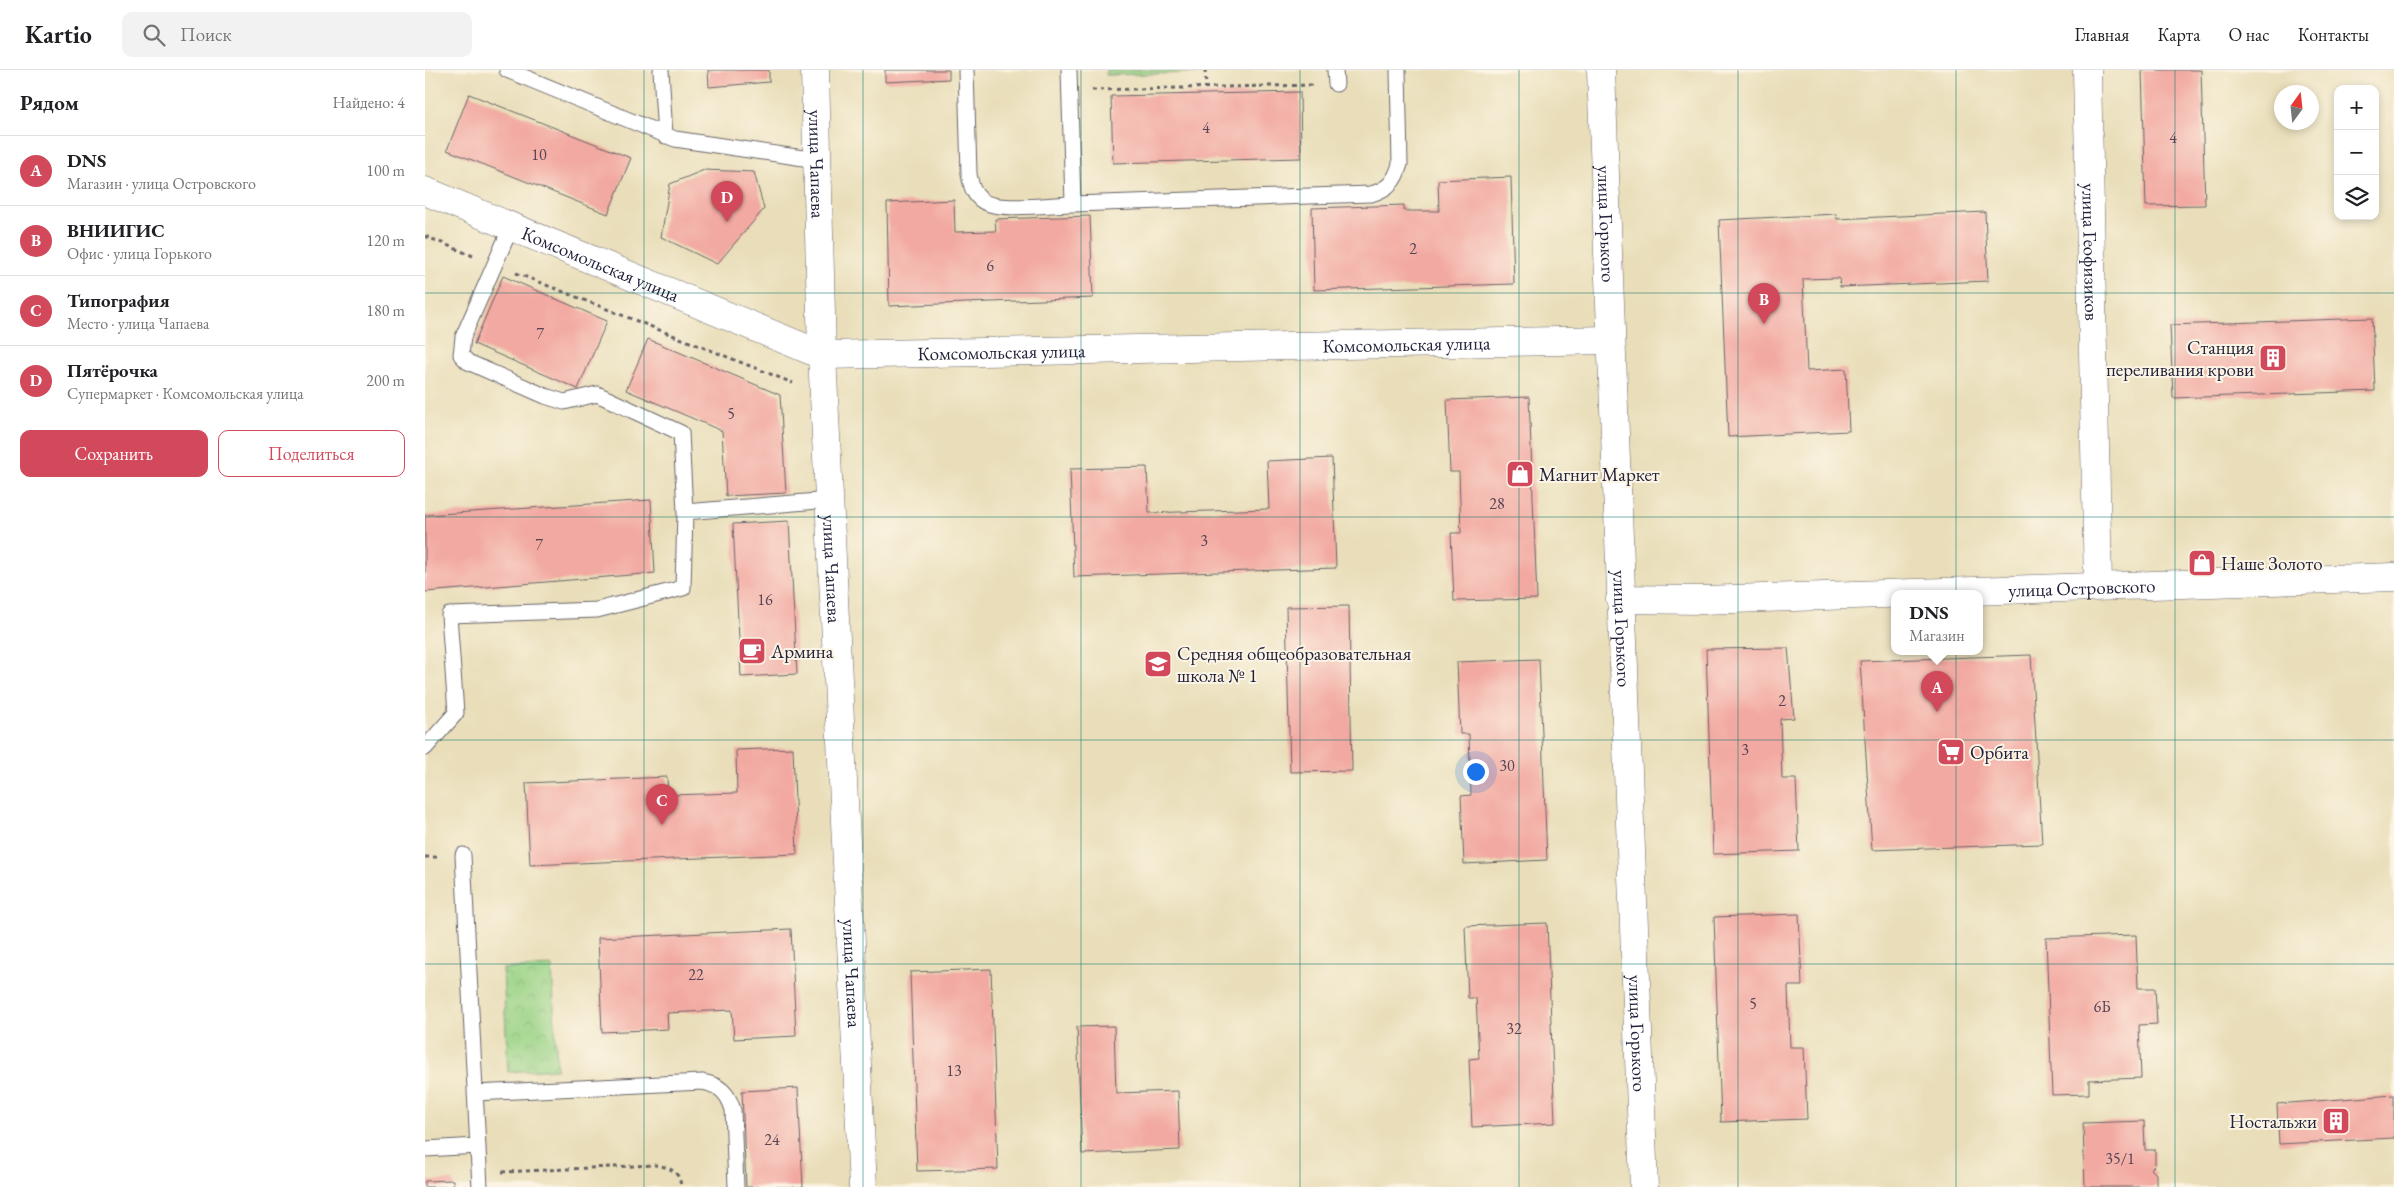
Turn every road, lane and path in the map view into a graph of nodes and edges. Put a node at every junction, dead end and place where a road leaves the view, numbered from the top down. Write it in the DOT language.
graph roads {
  1 [pos="507,70"];
  2 [pos="661,70"];
  3 [pos="815,70"];
  4 [pos="966,70"];
  5 [pos="1069,70"];
  6 [pos="1205,70"];
  7 [pos="1398,70"];
  8 [pos="1601,70"];
  9 [pos="2087,70"];
  10 [pos="1335,77"];
  11 [pos="1206,87"];
  12 [pos="1069,90"];
  13 [pos="665,136"];
  14 [pos="817,160"];
  15 [pos="425,191"];
  16 [pos="1073,204"];
  17 [pos="511,227"];
  18 [pos="425,236"];
  19 [pos="494,264"];
  20 [pos="1611,340"];
  21 [pos="822,355"];
  22 [pos="796,384"];
  23 [pos="830,500"];
  24 [pos="685,512"];
  25 [pos="2394,577"];
  26 [pos="2098,585"];
  27 [pos="1966,590"];
  28 [pos="1891,593"];
  29 [pos="1620,599"];
  30 [pos="425,748"];
  31 [pos="463,856"];
  32 [pos="475,1093"];
  33 [pos="478,1146"];
  34 [pos="425,1149"];
  35 [pos="480,1180"];
  36 [pos="681,1187"];
  37 [pos="736,1187"];
  38 [pos="863,1187"];
  39 [pos="1644,1187"];
  1 -- 13 [label="lane"];
  2 -- 13 [label="lane"];
  3 -- 14 [label="street, улица Чапаева"];
  4 -- 16 [label="lane"];
  5 -- 12 [label="lane"];
  6 -- 11 [label="path"];
  7 -- 16 [label="lane"];
  8 -- 20 [label="street, улица Горького"];
  9 -- 26 [label="street, улица Геофизиков"];
  10 -- 11 [label="path"];
  11 -- 12 [label="path"];
  12 -- 16 [label="lane"];
  13 -- 14 [label="lane"];
  14 -- 21 [label="street, улица Чапаева"];
  15 -- 17 [label="street, Комсомольская улица"];
  17 -- 19 [label="lane"];
  17 -- 21 [label="street, Комсомольская улица"];
  18 -- 19 [label="path"];
  19 -- 22 [label="path"];
  19 -- 24 [label="lane"];
  20 -- 21 [label="street, Комсомольская улица"];
  20 -- 29 [label="street, улица Горького"];
  21 -- 23 [label="street, улица Чапаева"];
  23 -- 24 [label="lane"];
  23 -- 38 [label="street, улица Чапаева"];
  24 -- 30 [label="lane"];
  25 -- 26 [label="street, улица Островского"];
  26 -- 27 [label="street, улица Островского"];
  28 -- 29 [label="street, улица Островского"];
  29 -- 39 [label="street, улица Горького"];
  31 -- 32 [label="lane"];
  32 -- 33 [label="lane"];
  32 -- 37 [label="lane"];
  33 -- 34 [label="lane"];
  33 -- 35 [label="lane"];
  35 -- 36 [label="path"];
}
